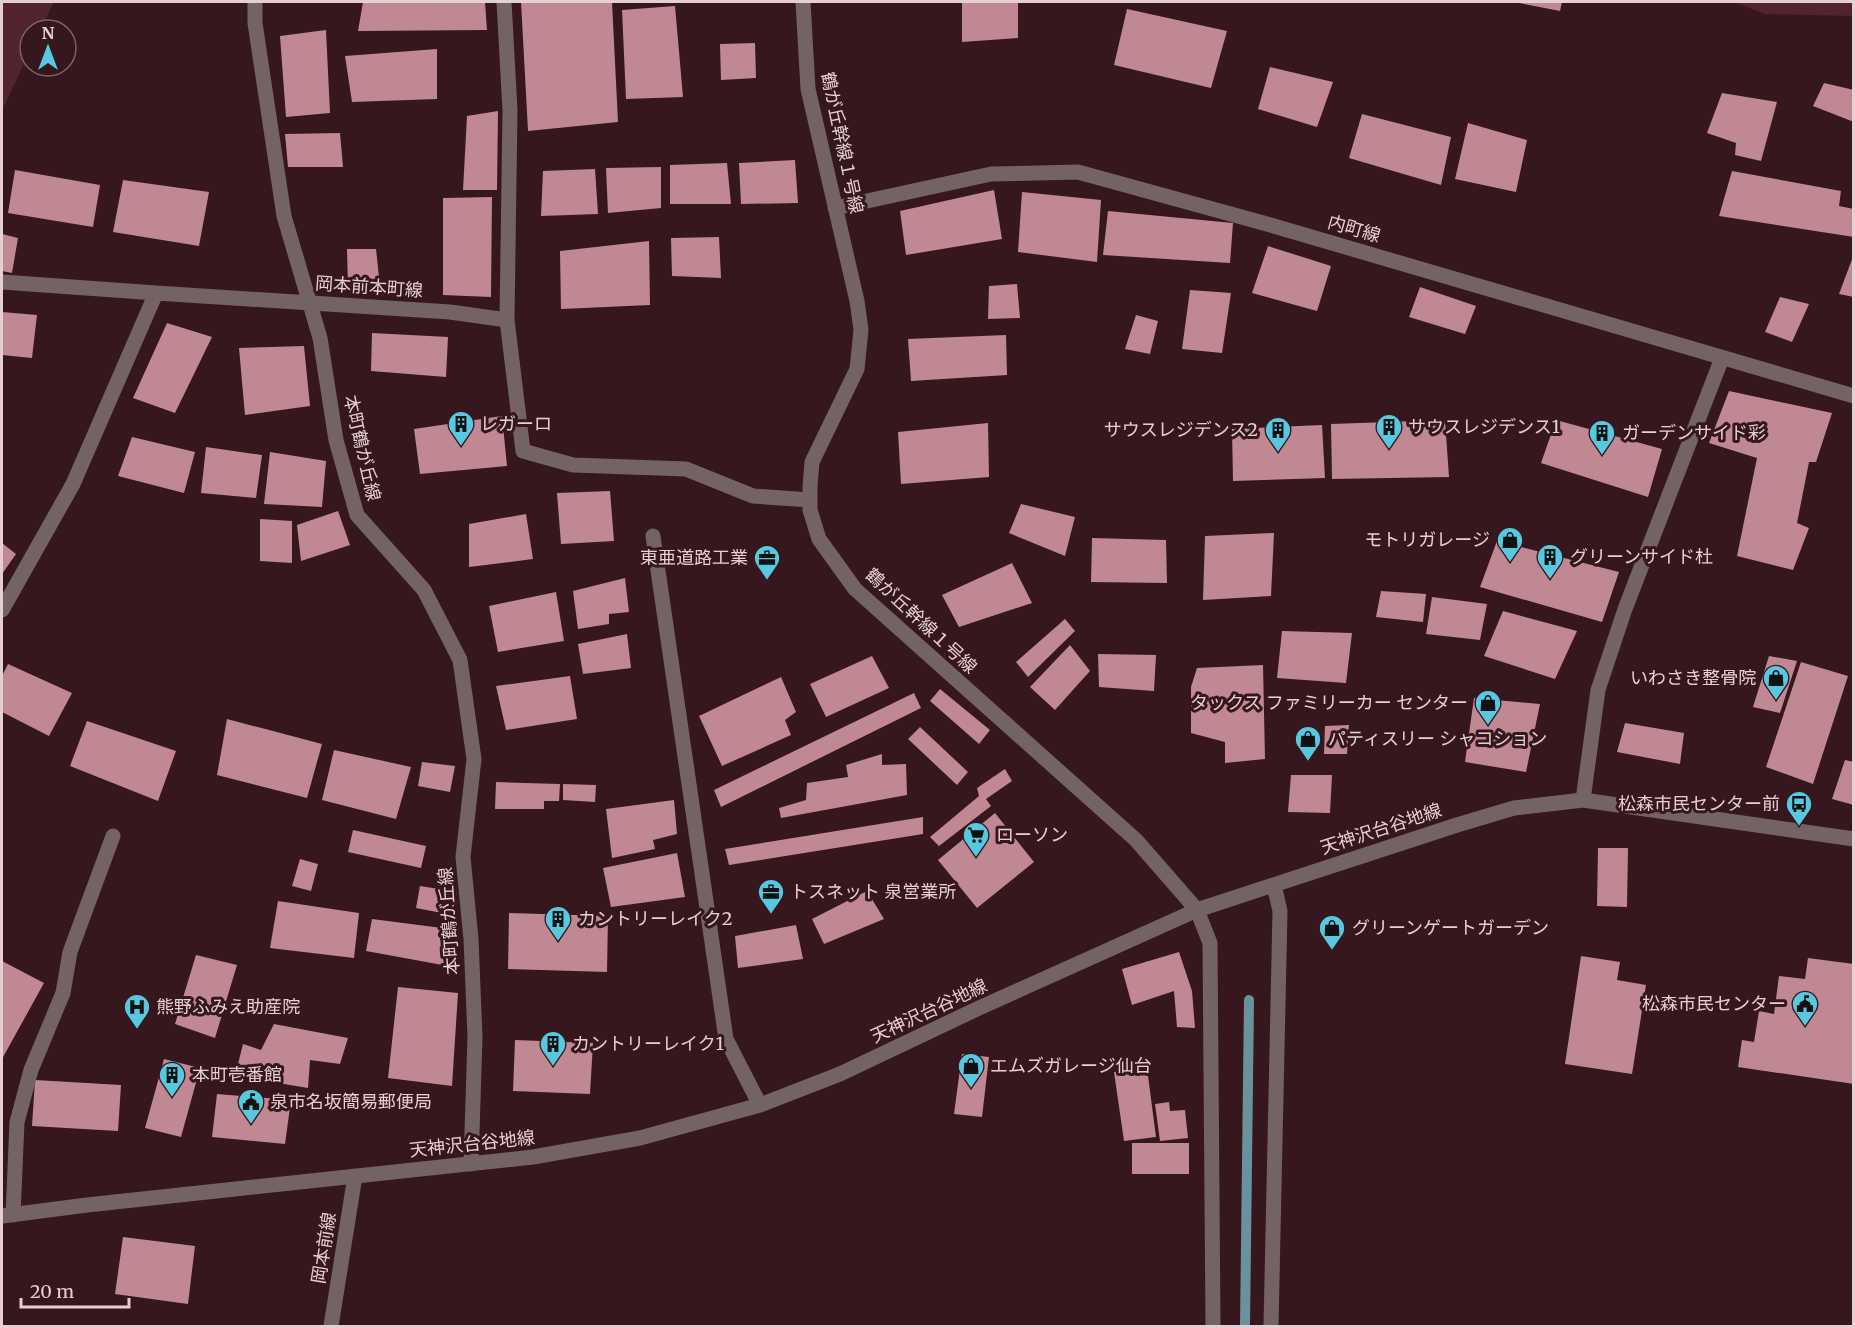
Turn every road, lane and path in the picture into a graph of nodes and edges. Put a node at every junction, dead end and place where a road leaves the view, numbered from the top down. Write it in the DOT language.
graph roads {
  1 [pos="255,2"];
  2 [pos="504,2"];
  3 [pos="803,2"];
  4 [pos="836,208"];
  5 [pos="2,282"];
  6 [pos="156,293"];
  7 [pos="310,302"];
  8 [pos="507,320"];
  9 [pos="1722,358"];
  10 [pos="1854,396"];
  11 [pos="810,500"];
  12 [pos="653,536"];
  13 [pos="2,610"];
  14 [pos="1583,800"];
  15 [pos="113,836"];
  16 [pos="1854,839"];
  17 [pos="1274,885"];
  18 [pos="1197,910"];
  19 [pos="760,1105"];
  20 [pos="471,1164"];
  21 [pos="355,1176"];
  22 [pos="7,1216"];
  23 [pos="331,1326"];
  24 [pos="1213,1326"];
  25 [pos="1271,1326"];
  1 -- 7 [label="street, 本町鶴が丘線"];
  2 -- 8 [label="street"];
  3 -- 4 [label="street, 鶴が丘幹線１号線"];
  4 -- 9 [label="street, 内町線"];
  4 -- 11 [label="street, 鶴が丘幹線１号線"];
  5 -- 6 [label="street, 岡本前本町線"];
  6 -- 7 [label="street, 岡本前本町線"];
  6 -- 13 [label="street"];
  7 -- 8 [label="street, 岡本前本町線"];
  7 -- 20 [label="street, 本町鶴が丘線"];
  8 -- 11 [label="street"];
  9 -- 10 [label="street, 内町線"];
  9 -- 14 [label="street"];
  11 -- 18 [label="street, 鶴が丘幹線１号線"];
  12 -- 19 [label="street"];
  14 -- 16 [label="street, 天神沢台谷地線"];
  14 -- 17 [label="street, 天神沢台谷地線"];
  15 -- 22 [label="street"];
  17 -- 18 [label="street, 天神沢台谷地線"];
  17 -- 25 [label="street"];
  18 -- 19 [label="street, 天神沢台谷地線"];
  18 -- 24 [label="street"];
  19 -- 20 [label="street, 天神沢台谷地線"];
  20 -- 21 [label="street, 天神沢台谷地線"];
  21 -- 22 [label="street, 天神沢台谷地線"];
  21 -- 23 [label="street, 岡本前線"];
}
